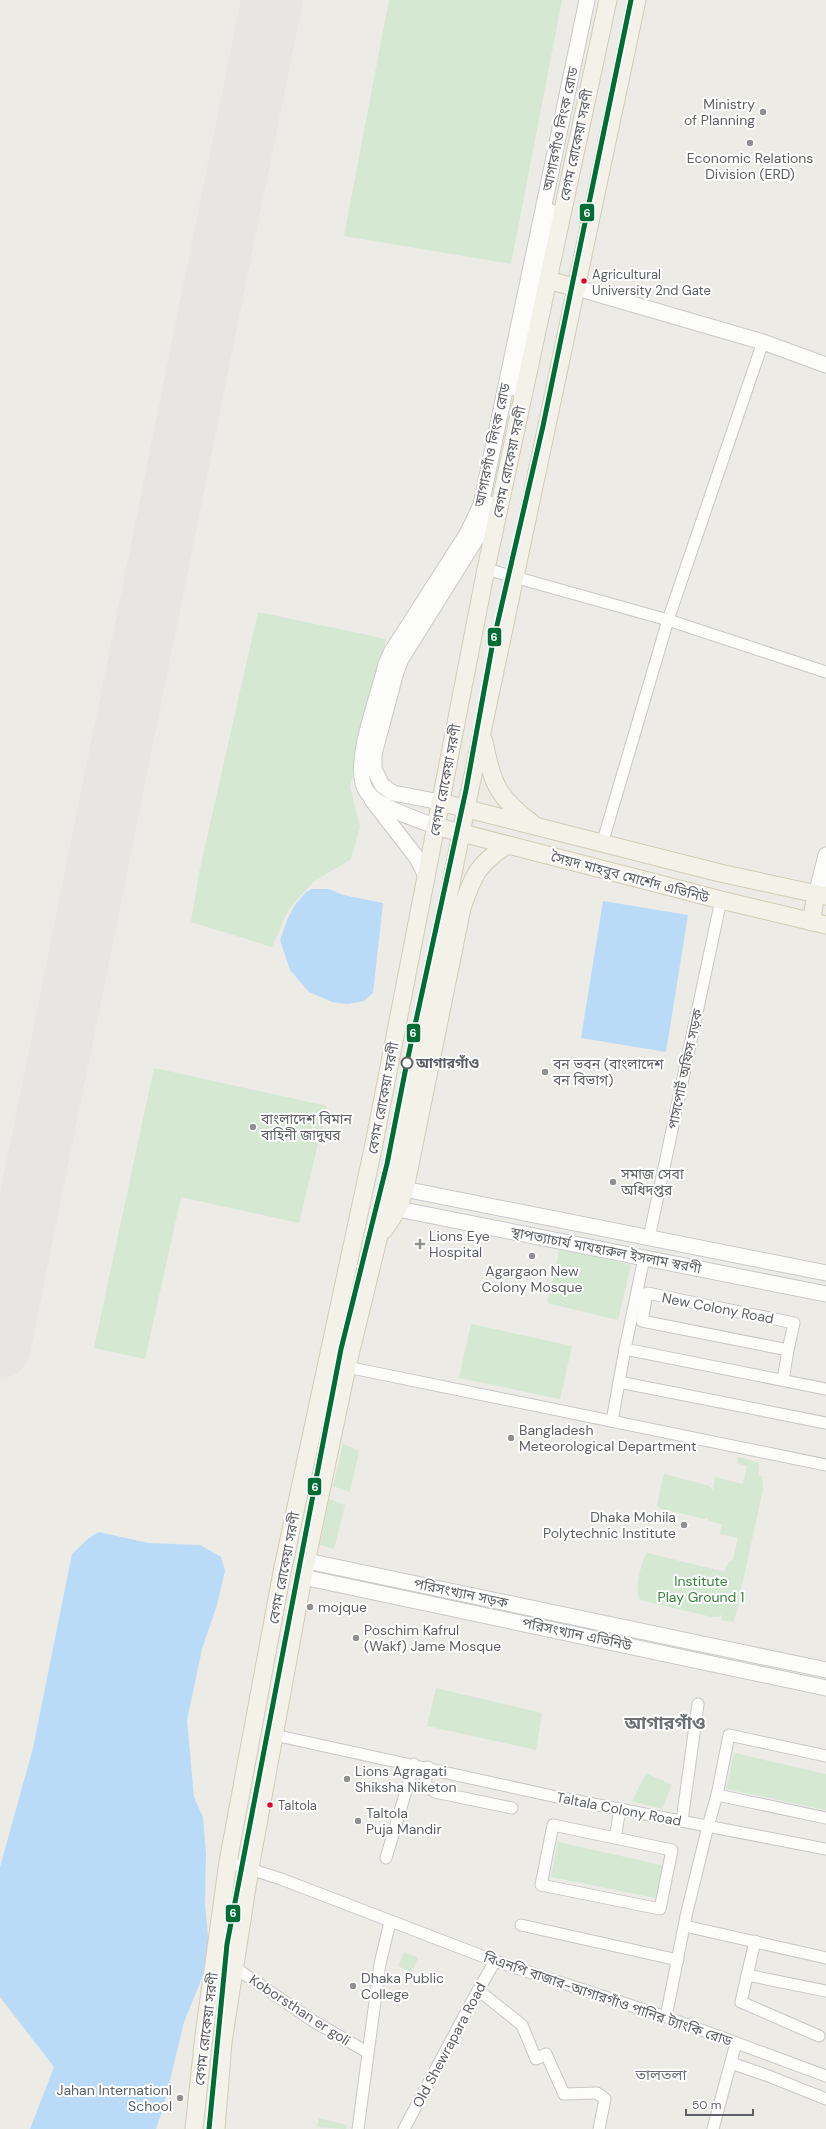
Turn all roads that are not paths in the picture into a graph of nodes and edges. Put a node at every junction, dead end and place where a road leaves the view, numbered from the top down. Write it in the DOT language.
graph roads {
  1 [pos="587,0"];
  2 [pos="598,0"];
  3 [pos="608,0"];
  4 [pos="637,0"];
  5 [pos="548,280"];
  6 [pos="577,288"];
  7 [pos="763,342"];
  8 [pos="825,361"];
  9 [pos="486,569"];
  10 [pos="516,578"];
  11 [pos="668,620"];
  12 [pos="826,672"];
  13 [pos="483,732"];
  14 [pos="367,793"];
  15 [pos="440,802"];
  16 [pos="466,808"];
  17 [pos="436,826"];
  18 [pos="537,827"];
  19 [pos="462,833"];
  20 [pos="507,844"];
  21 [pos="602,844"];
  22 [pos="826,855"];
  23 [pos="427,878"];
  24 [pos="821,895"];
  25 [pos="721,900"];
  26 [pos="818,924"];
  27 [pos="398,1187"];
  28 [pos="392,1208"];
  29 [pos="649,1238"];
  30 [pos="644,1258"];
  31 [pos="826,1273"];
  32 [pos="826,1294"];
  33 [pos="625,1348"];
  34 [pos="788,1350"];
  35 [pos="326,1362"];
  36 [pos="347,1367"];
  37 [pos="783,1380"];
  38 [pos="619,1382"];
  39 [pos="826,1389"];
  40 [pos="612,1421"];
  41 [pos="823,1423"];
  42 [pos="826,1465"];
  43 [pos="284,1564"];
  44 [pos="305,1569"];
  45 [pos="826,1670"];
  46 [pos="826,1688"];
  47 [pos="698,1704"];
  48 [pos="274,1735"];
  49 [pos="826,1756"];
  50 [pos="414,1764"];
  51 [pos="428,1768"];
  52 [pos="717,1795"];
  53 [pos="512,1808"];
  54 [pos="620,1809"];
  55 [pos="826,1818"];
  56 [pos="682,1821"];
  57 [pos="708,1826"];
  58 [pos="615,1838"];
  59 [pos="826,1849"];
  60 [pos="386,1858"];
  61 [pos="228,1862"];
  62 [pos="250,1868"];
  63 [pos="390,1922"];
  64 [pos="521,1925"];
  65 [pos="685,1926"];
  66 [pos="755,1942"];
  67 [pos="826,1958"];
  68 [pos="678,1960"];
  69 [pos="495,1961"];
  70 [pos="234,1967"];
  71 [pos="747,1975"];
  72 [pos="478,1990"];
  73 [pos="826,1990"];
  74 [pos="666,2017"];
  75 [pos="820,2036"];
  76 [pos="736,2043"];
  77 [pos="367,2052"];
  78 [pos="730,2063"];
  79 [pos="826,2076"];
  80 [pos="826,2099"];
  81 [pos="194,2129"];
  82 [pos="216,2129"];
  83 [pos="359,2129"];
  84 [pos="404,2129"];
  85 [pos="599,2129"];
  86 [pos="712,2129"];
  1 -- 14 [label="street, আগারগাঁও লিংক রোড"];
  2 -- 15 [label="street, আগারগাঁও লিংক রোড"];
  3 -- 5 [label="main road, বেগম রোকেয়া সরণী"];
  4 -- 6 [label="main road, বেগম রোকেয়া সরণী"];
  5 -- 6 [label="main road"];
  5 -- 9 [label="main road, বেগম রোকেয়া সরণী"];
  6 -- 7 [label="street"];
  6 -- 10 [label="main road, বেগম রোকেয়া সরণী"];
  7 -- 8 [label="street"];
  7 -- 11 [label="street"];
  9 -- 10 [label="street"];
  9 -- 15 [label="main road, বেগম রোকেয়া সরণী"];
  10 -- 11 [label="street"];
  10 -- 13 [label="main road, বেগম রোকেয়া সরণী"];
  11 -- 12 [label="street"];
  11 -- 21 [label="street"];
  13 -- 16 [label="main road, বেগম রোকেয়া সরণী"];
  13 -- 18 [label="main road"];
  14 -- 17 [label="street"];
  14 -- 23 [label="street"];
  15 -- 16 [label="main road, সৈয়দ মাহবুব মোর্শেদ এভিনিউ"];
  15 -- 17 [label="main road, বেগম রোকেয়া সরণী"];
  16 -- 18 [label="main road, সৈয়দ মাহবুব মোর্শেদ এভিনিউ"];
  16 -- 19 [label="main road, বেগম রোকেয়া সরণী"];
  17 -- 19 [label="main road, সৈয়দ মাহবুব মোর্শেদ এভিনিউ"];
  17 -- 23 [label="main road, বেগম রোকেয়া সরণী"];
  18 -- 21 [label="main road, সৈয়দ মাহবুব মোর্শেদ এভিনিউ"];
  19 -- 20 [label="main road, সৈয়দ মাহবুব মোর্শেদ এভিনিউ"];
  19 -- 27 [label="main road, বেগম রোকেয়া সরণী"];
  20 -- 25 [label="main road, সৈয়দ মাহবুব মোর্শেদ এভিনিউ"];
  20 -- 27 [label="main road"];
  21 -- 24 [label="main road, সৈয়দ মাহবুব মোর্শেদ এভিনিউ"];
  22 -- 24 [label="street"];
  23 -- 35 [label="main road, বেগম রোকেয়া সরণী"];
  24 -- 26 [label="main road"];
  25 -- 26 [label="main road, সৈয়দ মাহবুব মোর্শেদ এভিনিউ"];
  25 -- 29 [label="street, পাসপোর্ট অফিস সড়ক"];
  27 -- 28 [label="main road, বেগম রোকেয়া সরণী"];
  27 -- 29 [label="street, স্থাপত্যাচার্য মাযহারুল ইসলাম স্বরণী"];
  28 -- 30 [label="street, স্থাপত্যাচার্য মাযহারুল ইসলাম স্বরণী"];
  28 -- 36 [label="main road, বেগম রোকেয়া সরণী"];
  29 -- 30 [label="street"];
  29 -- 31 [label="street, স্থাপত্যাচার্য মাযহারুল ইসলাম স্বরণী"];
  30 -- 32 [label="street, স্থাপত্যাচার্য মাযহারুল ইসলাম স্বরণী"];
  30 -- 33 [label="street"];
  33 -- 37 [label="street"];
  33 -- 38 [label="street"];
  34 -- 34 [label="street, New Colony Road"];
  34 -- 37 [label="street, New Colony Road"];
  35 -- 36 [label="main road"];
  35 -- 43 [label="main road, বেগম রোকেয়া সরণী"];
  36 -- 40 [label="street"];
  36 -- 44 [label="main road, বেগম রোকেয়া সরণী"];
  37 -- 39 [label="street"];
  38 -- 40 [label="street"];
  38 -- 41 [label="street"];
  40 -- 42 [label="street"];
  43 -- 44 [label="main road"];
  43 -- 61 [label="main road, বেগম রোকেয়া সরণী"];
  44 -- 45 [label="street, পরিসংখ্যান সড়ক"];
  44 -- 46 [label="street, পরিসংখ্যান এভিনিউ"];
  44 -- 48 [label="main road, বেগম রোকেয়া সরণী"];
  47 -- 56 [label="street"];
  48 -- 50 [label="street, Taltala Colony Road"];
  48 -- 62 [label="main road, বেগম রোকেয়া সরণী"];
  49 -- 52 [label="street"];
  50 -- 51 [label="street, Taltala Colony Road"];
  50 -- 60 [label="street"];
  51 -- 53 [label="street"];
  51 -- 54 [label="street, Taltala Colony Road"];
  52 -- 55 [label="street"];
  52 -- 57 [label="street"];
  54 -- 56 [label="street, Taltala Colony Road"];
  54 -- 58 [label="street"];
  56 -- 57 [label="street, Taltala Colony Road"];
  57 -- 59 [label="street, Taltala Colony Road"];
  57 -- 65 [label="street"];
  58 -- 58 [label="street"];
  61 -- 62 [label="street, বিএনপি বাজার-আগারগাঁও পানির ট্যাংকি রোড"];
  61 -- 81 [label="main road, বেগম রোকেয়া সরণী"];
  62 -- 63 [label="street, বিএনপি বাজার-আগারগাঁও পানির ট্যাংকি রোড"];
  62 -- 70 [label="main road, বেগম রোকেয়া সরণী"];
  63 -- 69 [label="street, বিএনপি বাজার-আগারগাঁও পানির ট্যাংকি রোড"];
  63 -- 77 [label="street"];
  64 -- 68 [label="street"];
  65 -- 66 [label="street"];
  65 -- 68 [label="street"];
  66 -- 67 [label="street"];
  66 -- 71 [label="street"];
  68 -- 74 [label="street"];
  69 -- 72 [label="street, Old Shewrapara Road"];
  69 -- 74 [label="street, বিএনপি বাজার-আগারগাঁও পানির ট্যাংকি রোড"];
  70 -- 77 [label="street, Koborsthan er goli"];
  70 -- 82 [label="main road, বেগম রোকেয়া সরণী"];
  71 -- 73 [label="street"];
  71 -- 75 [label="street"];
  72 -- 84 [label="street, Old Shewrapara Road"];
  72 -- 85 [label="street"];
  74 -- 76 [label="street, বিএনপি বাজার-আগারগাঁও পানির ট্যাংকি রোড"];
  76 -- 78 [label="street"];
  76 -- 79 [label="street, বিএনপি বাজার-আগারগাঁও পানির ট্যাংকি রোড"];
  77 -- 83 [label="street"];
  78 -- 80 [label="street"];
  78 -- 86 [label="street"];
}
